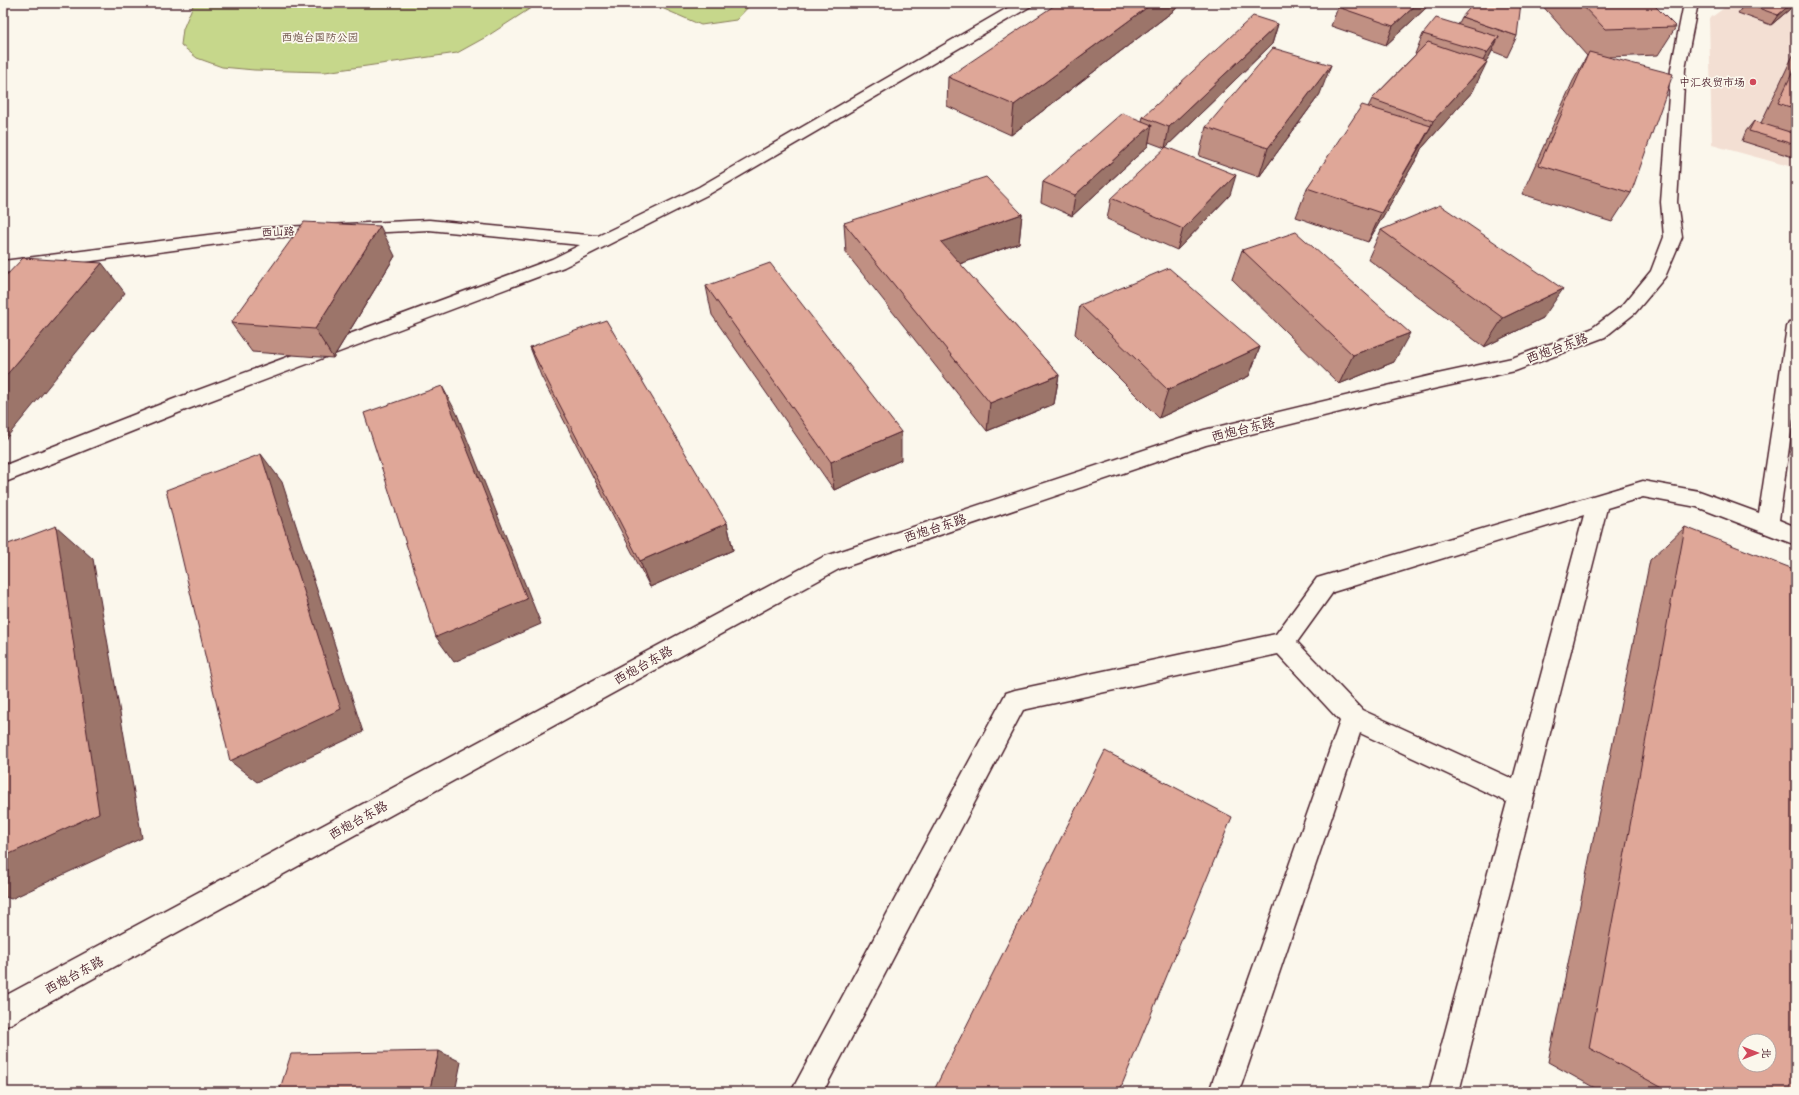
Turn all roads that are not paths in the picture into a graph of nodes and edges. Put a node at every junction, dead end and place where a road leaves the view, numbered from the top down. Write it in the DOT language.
graph roads {
  1 [pos="1026,3"];
  2 [pos="1691,3"];
  3 [pos="601,242"];
  4 [pos="3,267"];
  5 [pos="1796,327"];
  6 [pos="3,475"];
  7 [pos="1598,503"];
  8 [pos="1768,525"];
  9 [pos="1796,536"];
  10 [pos="1283,643"];
  11 [pos="1353,718"];
  12 [pos="1522,796"];
  13 [pos="3,1013"];
  14 [pos="806,1092"];
  15 [pos="1224,1092"];
  16 [pos="1444,1092"];
  1 -- 3 [label="street"];
  2 -- 13 [label="street, 西炮台东路"];
  3 -- 4 [label="street, 西山路"];
  3 -- 6 [label="street"];
  5 -- 8 [label="street"];
  7 -- 8 [label="street"];
  7 -- 10 [label="street"];
  7 -- 12 [label="street"];
  8 -- 9 [label="street"];
  10 -- 11 [label="street"];
  10 -- 14 [label="street"];
  11 -- 12 [label="street"];
  11 -- 15 [label="street"];
  12 -- 16 [label="street"];
}
